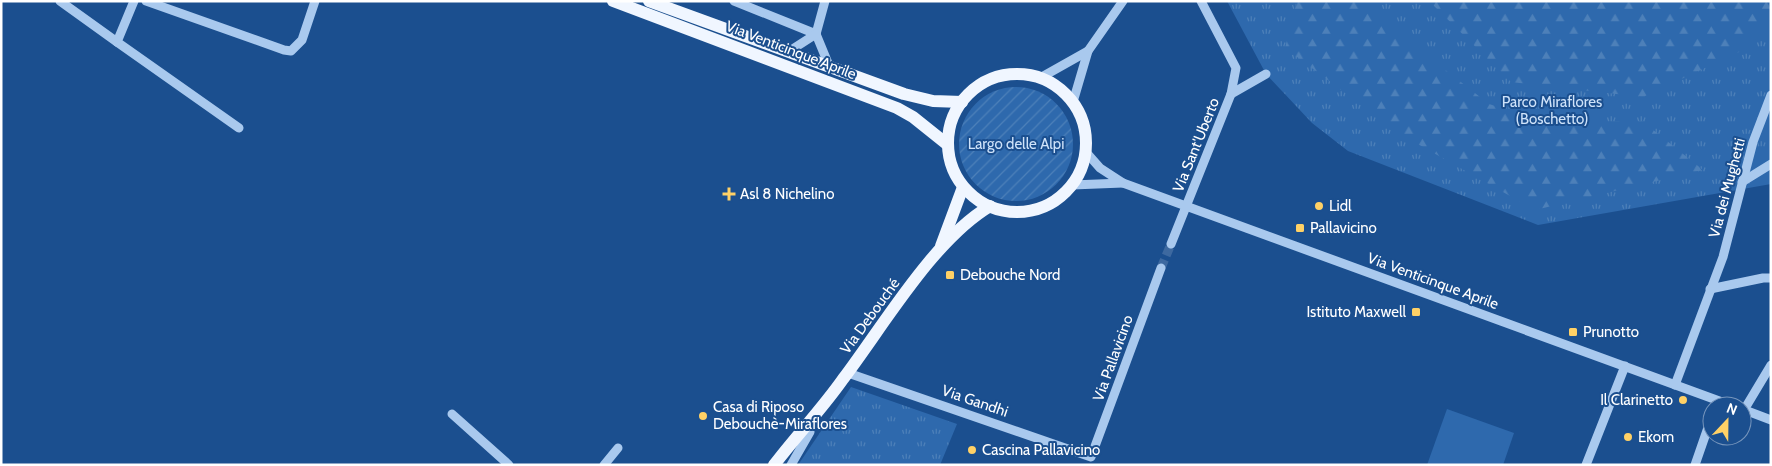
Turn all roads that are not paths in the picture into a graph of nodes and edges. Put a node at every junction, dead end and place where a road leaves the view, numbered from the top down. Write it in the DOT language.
graph roads {
  1 [pos="60,1"];
  2 [pos="134,1"];
  3 [pos="146,1"];
  4 [pos="316,1"];
  5 [pos="613,1"];
  6 [pos="650,1"];
  7 [pos="734,1"];
  8 [pos="826,1"];
  9 [pos="1123,1"];
  10 [pos="1201,1"];
  11 [pos="816,34"];
  12 [pos="117,42"];
  13 [pos="1088,51"];
  14 [pos="788,52"];
  15 [pos="830,68"];
  16 [pos="1266,74"];
  17 [pos="1040,78"];
  18 [pos="1231,94"];
  19 [pos="1771,95"];
  20 [pos="962,102"];
  21 [pos="1073,102"];
  22 [pos="239,128"];
  23 [pos="948,145"];
  24 [pos="1086,151"];
  25 [pos="1771,164"];
  26 [pos="1742,182"];
  27 [pos="1123,183"];
  28 [pos="1072,185"];
  29 [pos="963,187"];
  30 [pos="990,206"];
  31 [pos="1186,207"];
  32 [pos="1171,244"];
  33 [pos="939,250"];
  34 [pos="1161,268"];
  35 [pos="1771,278"];
  36 [pos="1710,289"];
  37 [pos="1625,366"];
  38 [pos="1771,366"];
  39 [pos="848,373"];
  40 [pos="1675,384"];
  41 [pos="1752,396"];
  42 [pos="1702,397"];
  43 [pos="827,401"];
  44 [pos="1752,413"];
  45 [pos="452,414"];
  46 [pos="1771,420"];
  47 [pos="810,432"];
  48 [pos="1702,445"];
  49 [pos="618,448"];
  50 [pos="1092,457"];
  51 [pos="509,465"];
  52 [pos="604,465"];
  53 [pos="774,465"];
  54 [pos="784,465"];
  55 [pos="791,465"];
  56 [pos="1586,465"];
  57 [pos="1695,465"];
  1 -- 12 [label="street"];
  2 -- 12 [label="street"];
  3 -- 4 [label="street"];
  5 -- 23 [label="main road, Via Venticinque Aprile"];
  6 -- 14 [label="main road, Via Venticinque Aprile"];
  7 -- 11 [label="street"];
  8 -- 11 [label="street"];
  9 -- 13 [label="street"];
  10 -- 18 [label="street, Via Sant'Uberto"];
  11 -- 14 [label="street, Via Venticinque Aprile"];
  11 -- 15 [label="street, Via Venticinque Aprile"];
  12 -- 22 [label="street"];
  13 -- 17 [label="street"];
  13 -- 21 [label="street"];
  14 -- 15 [label="main road, Via Venticinque Aprile"];
  15 -- 20 [label="main road, Via Venticinque Aprile"];
  16 -- 18 [label="street, Via Sant'Uberto"];
  17 -- 20 [label="main road"];
  17 -- 21 [label="main road"];
  18 -- 31 [label="street, Via Sant'Uberto"];
  19 -- 26 [label="street, Via dei Mughetti"];
  20 -- 23 [label="main road"];
  21 -- 24 [label="main road"];
  23 -- 29 [label="main road"];
  24 -- 27 [label="street, Via Venticinque Aprile"];
  24 -- 28 [label="main road"];
  25 -- 26 [label="street"];
  26 -- 36 [label="street, Via dei Mughetti"];
  27 -- 28 [label="street, Via Venticinque Aprile"];
  27 -- 31 [label="street, Via Venticinque Aprile"];
  28 -- 30 [label="main road"];
  29 -- 30 [label="main road"];
  29 -- 33 [label="main road, Via Debouché"];
  30 -- 33 [label="main road, Via Debouché"];
  31 -- 32 [label="street"];
  31 -- 37 [label="street, Via Venticinque Aprile"];
  33 -- 39 [label="main road, Via Debouché"];
  34 -- 50 [label="street, Via Pallavicino"];
  35 -- 36 [label="street"];
  36 -- 40 [label="street, Via dei Mughetti"];
  37 -- 40 [label="street, Via Venticinque Aprile"];
  37 -- 56 [label="street"];
  38 -- 41 [label="street"];
  39 -- 43 [label="main road, Via Debouché"];
  39 -- 50 [label="street, Via Gandhi"];
  40 -- 42 [label="street, Via Venticinque Aprile"];
  43 -- 47 [label="main road, Via Debouché"];
  43 -- 53 [label="main road, Via Debouché"];
  44 -- 46 [label="street"];
  45 -- 51 [label="street"];
  47 -- 54 [label="main road, Via Debouché"];
  47 -- 55 [label="street"];
  48 -- 57 [label="street"];
  49 -- 52 [label="street"];
}
